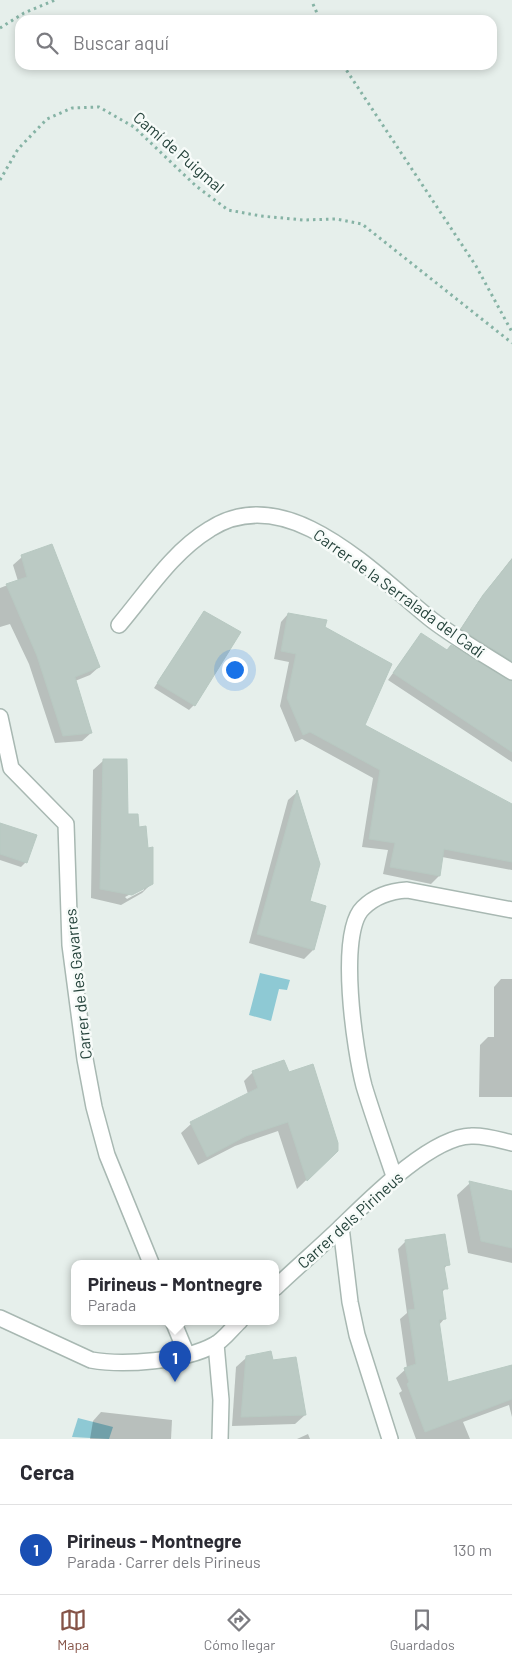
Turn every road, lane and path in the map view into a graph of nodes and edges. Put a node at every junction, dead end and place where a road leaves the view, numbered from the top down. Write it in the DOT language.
graph roads {
  1 [pos="55,0"];
  2 [pos="312,4"];
  3 [pos="21,15"];
  4 [pos="318,15"];
  5 [pos="15,19"];
  6 [pos="0,28"];
  7 [pos="346,70"];
  8 [pos="0,180"];
  9 [pos="512,332"];
  10 [pos="512,343"];
  11 [pos="119,626"];
  12 [pos="512,672"];
  13 [pos="0,717"];
  14 [pos="512,910"];
  15 [pos="512,1144"];
  16 [pos="394,1176"];
  17 [pos="341,1227"];
  18 [pos="150,1260"];
  19 [pos="279,1284"];
  20 [pos="0,1318"];
  21 [pos="176,1325"];
  22 [pos="236,1325"];
  23 [pos="216,1344"];
  24 [pos="187,1355"];
  25 [pos="220,1439"];
  26 [pos="390,1439"];
  1 -- 3 [label="path"];
  2 -- 4 [label="path"];
  5 -- 6 [label="path"];
  7 -- 9 [label="path"];
  8 -- 10 [label="path, Camí de Puigmal"];
  11 -- 12 [label="street, Carrer de la Serralada del Cadí"];
  13 -- 18 [label="street, Carrer de les Gavarres"];
  14 -- 16 [label="street"];
  15 -- 16 [label="street, Carrer dels Pirineus"];
  16 -- 17 [label="street, Carrer dels Pirineus"];
  17 -- 19 [label="street, Carrer dels Pirineus"];
  17 -- 26 [label="street"];
  20 -- 24 [label="street"];
  21 -- 24 [label="street"];
  22 -- 23 [label="street"];
  23 -- 24 [label="street"];
  23 -- 25 [label="street"];
}
